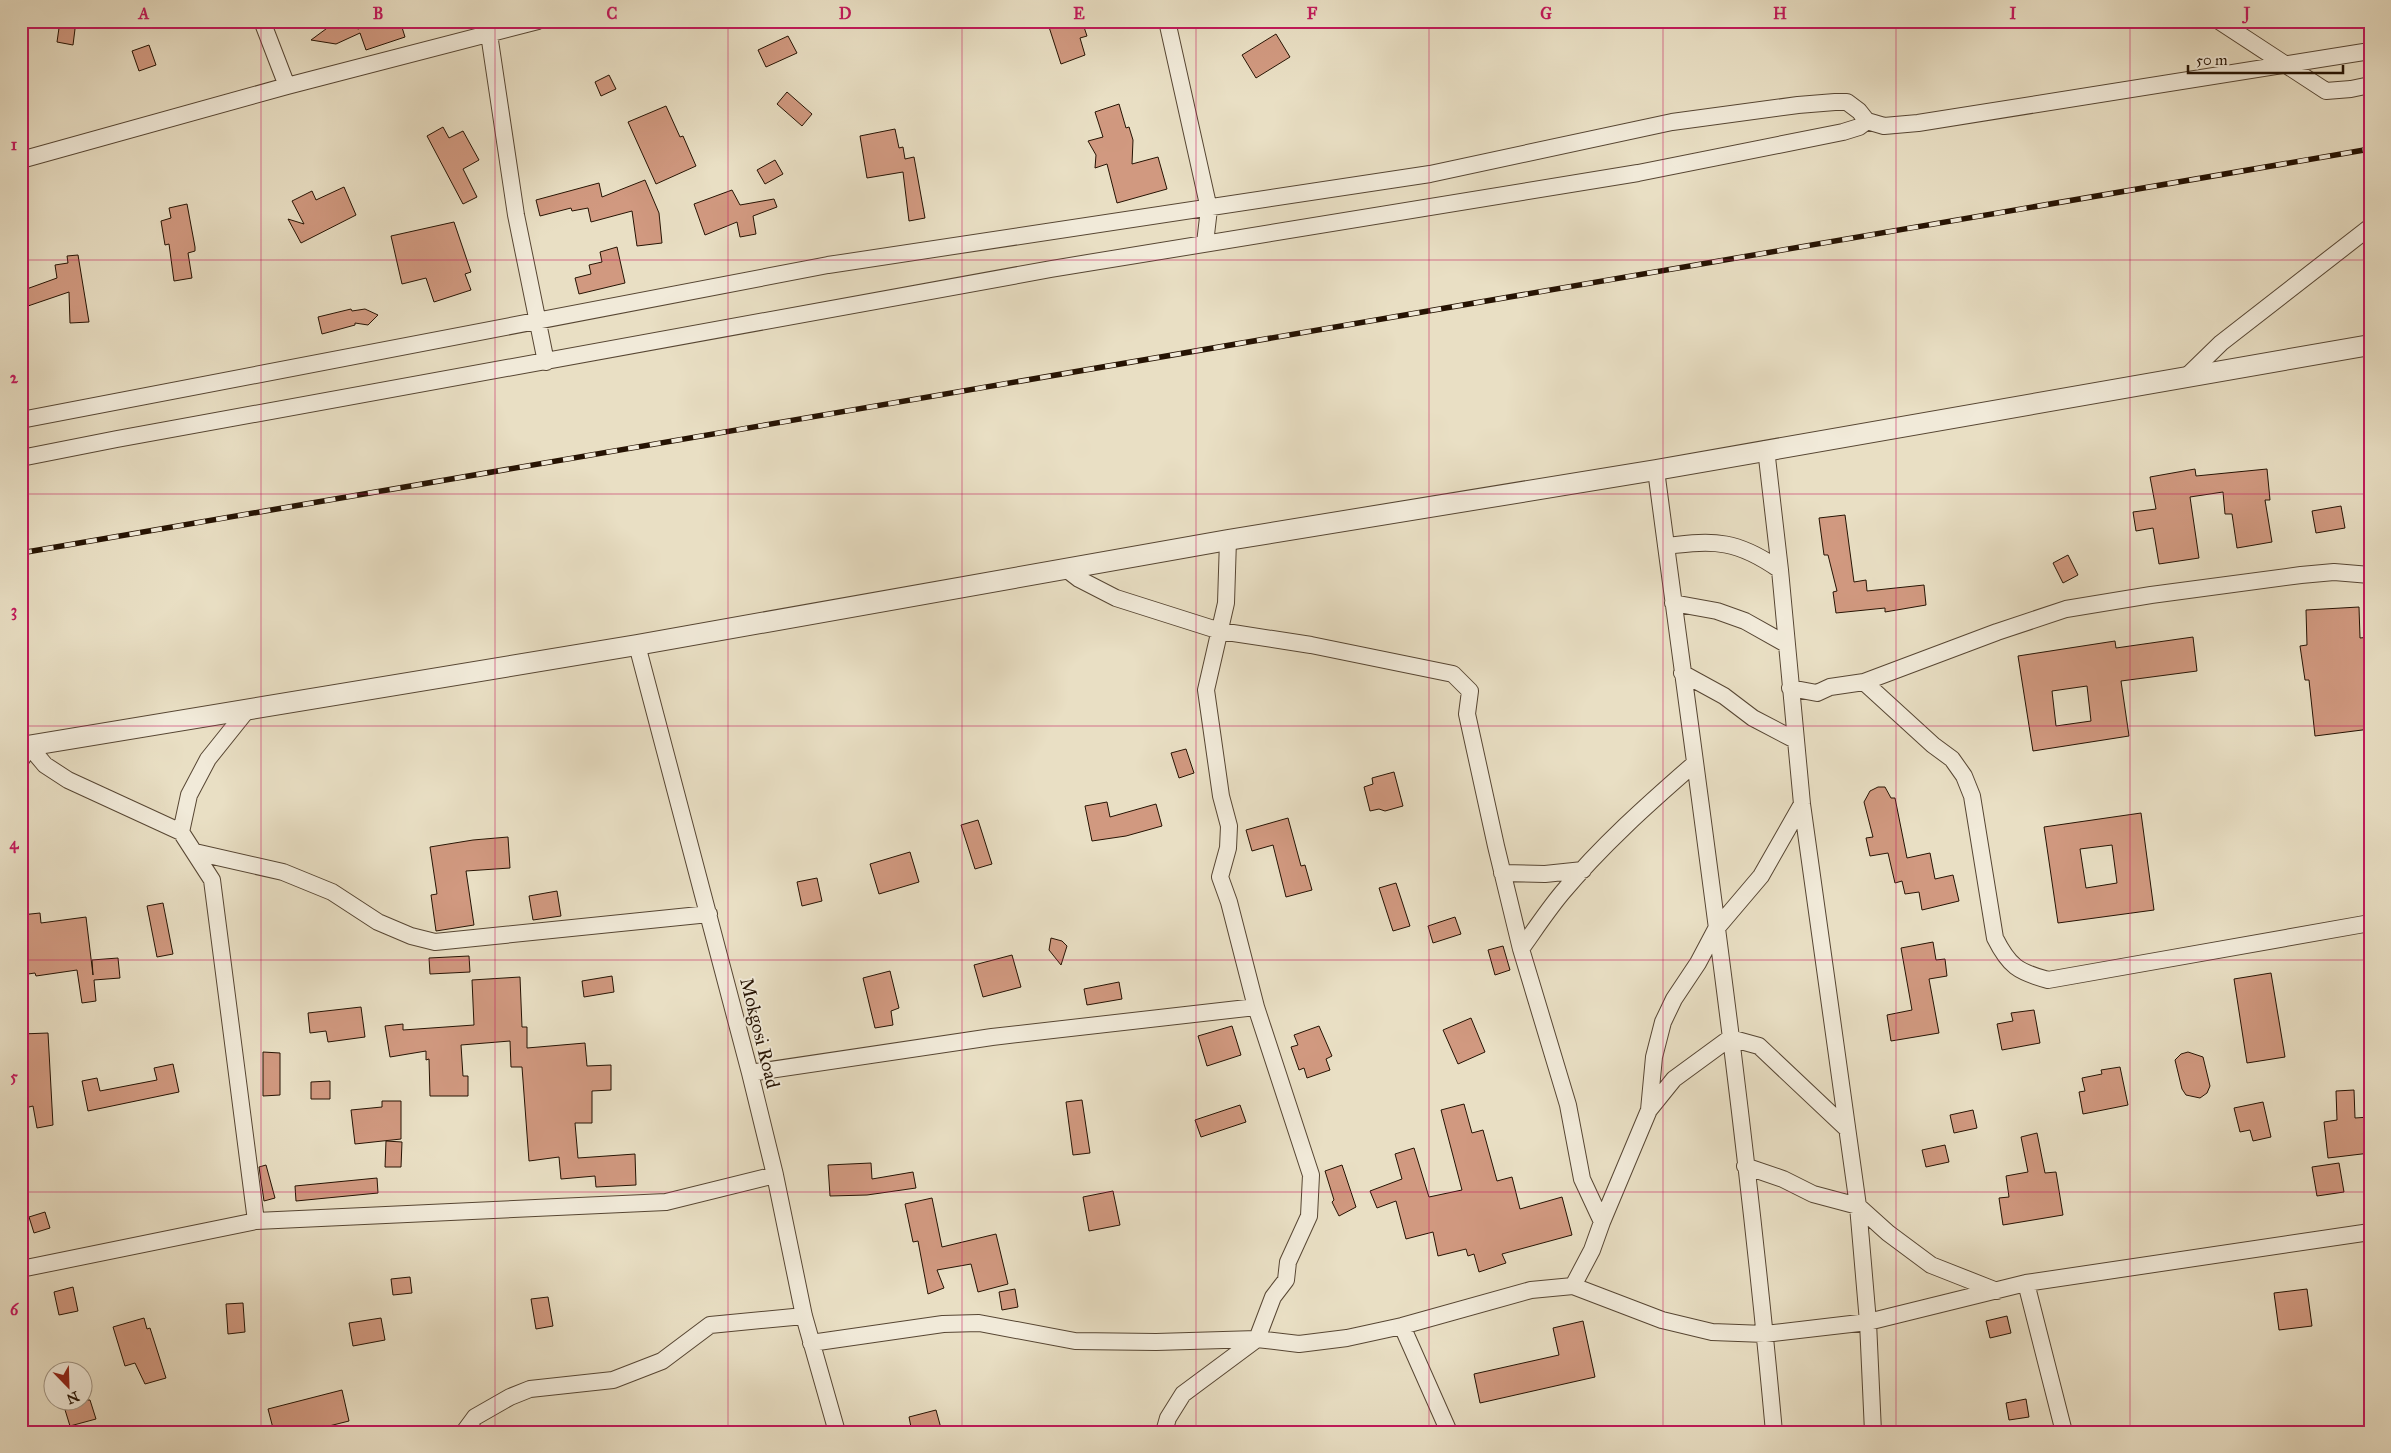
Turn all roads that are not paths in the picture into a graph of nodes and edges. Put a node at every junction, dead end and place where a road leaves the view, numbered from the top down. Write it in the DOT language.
graph roads {
  1 [pos="262,21"];
  2 [pos="538,21"];
  3 [pos="1167,21"];
  4 [pos="2219,21"];
  5 [pos="489,34"];
  6 [pos="2370,50"];
  7 [pos="2283,64"];
  8 [pos="2370,85"];
  9 [pos="287,86"];
  10 [pos="1867,121"];
  11 [pos="21,160"];
  12 [pos="1209,209"];
  13 [pos="2370,227"];
  14 [pos="1205,243"];
  15 [pos="537,320"];
  16 [pos="2370,345"];
  17 [pos="546,362"];
  18 [pos="2184,379"];
  19 [pos="21,420"];
  20 [pos="1766,449"];
  21 [pos="21,458"];
  22 [pos="1656,470"];
  23 [pos="1228,540"];
  24 [pos="1666,546"];
  25 [pos="1066,569"];
  26 [pos="1780,570"];
  27 [pos="2370,575"];
  28 [pos="1673,603"];
  29 [pos="1220,631"];
  30 [pos="1786,644"];
  31 [pos="637,645"];
  32 [pos="1682,673"];
  33 [pos="1864,682"];
  34 [pos="1790,688"];
  35 [pos="248,709"];
  36 [pos="1795,740"];
  37 [pos="24,751"];
  38 [pos="1694,764"];
  39 [pos="1802,804"];
  40 [pos="181,832"];
  41 [pos="195,852"];
  42 [pos="1583,870"];
  43 [pos="1502,873"];
  44 [pos="709,914"];
  45 [pos="2370,923"];
  46 [pos="1716,929"];
  47 [pos="1521,949"];
  48 [pos="1256,1007"];
  49 [pos="1730,1038"];
  50 [pos="750,1073"];
  51 [pos="1649,1110"];
  52 [pos="1847,1129"];
  53 [pos="1745,1166"];
  54 [pos="775,1175"];
  55 [pos="1858,1206"];
  56 [pos="256,1221"];
  57 [pos="1602,1222"];
  58 [pos="2370,1232"];
  59 [pos="21,1269"];
  60 [pos="2026,1284"];
  61 [pos="1573,1286"];
  62 [pos="1997,1291"];
  63 [pos="804,1316"];
  64 [pos="1868,1322"];
  65 [pos="1402,1326"];
  66 [pos="1765,1334"];
  67 [pos="1257,1339"];
  68 [pos="811,1343"];
  69 [pos="464,1432"];
  70 [pos="837,1432"];
  71 [pos="1164,1432"];
  72 [pos="1449,1432"];
  73 [pos="1774,1432"];
  74 [pos="1873,1432"];
  75 [pos="2064,1432"];
  1 -- 9 [label="street"];
  2 -- 5 [label="street"];
  3 -- 12 [label="street"];
  4 -- 7 [label="street"];
  5 -- 9 [label="street"];
  5 -- 15 [label="street"];
  6 -- 7 [label="street"];
  7 -- 8 [label="street"];
  7 -- 10 [label="street"];
  9 -- 11 [label="street"];
  10 -- 12 [label="street"];
  10 -- 14 [label="street"];
  12 -- 14 [label="street"];
  12 -- 15 [label="street"];
  13 -- 18 [label="street"];
  14 -- 17 [label="street"];
  15 -- 17 [label="street"];
  15 -- 19 [label="street"];
  16 -- 18 [label="street"];
  17 -- 21 [label="street"];
  18 -- 20 [label="street"];
  20 -- 22 [label="street"];
  20 -- 26 [label="street"];
  22 -- 23 [label="street"];
  22 -- 24 [label="street"];
  23 -- 25 [label="street"];
  23 -- 29 [label="street"];
  24 -- 26 [label="street"];
  24 -- 28 [label="street"];
  25 -- 29 [label="street"];
  25 -- 31 [label="street"];
  26 -- 30 [label="street"];
  27 -- 33 [label="street"];
  28 -- 30 [label="street"];
  28 -- 32 [label="street"];
  29 -- 43 [label="street"];
  29 -- 48 [label="street"];
  30 -- 34 [label="street"];
  31 -- 35 [label="street"];
  31 -- 44 [label="street, Mokgosi Road"];
  32 -- 36 [label="street"];
  32 -- 38 [label="street"];
  33 -- 34 [label="street"];
  33 -- 45 [label="street"];
  34 -- 36 [label="street"];
  35 -- 37 [label="street"];
  35 -- 40 [label="street"];
  36 -- 39 [label="street"];
  37 -- 40 [label="street"];
  38 -- 42 [label="street"];
  38 -- 46 [label="street"];
  39 -- 46 [label="street"];
  39 -- 52 [label="street"];
  40 -- 41 [label="street"];
  41 -- 44 [label="street"];
  41 -- 56 [label="street"];
  42 -- 43 [label="street"];
  42 -- 47 [label="street"];
  43 -- 47 [label="street"];
  44 -- 50 [label="street, Mokgosi Road"];
  46 -- 49 [label="street"];
  46 -- 51 [label="street"];
  47 -- 57 [label="street"];
  48 -- 50 [label="street"];
  48 -- 67 [label="street"];
  49 -- 51 [label="street"];
  49 -- 52 [label="street"];
  49 -- 53 [label="street"];
  50 -- 54 [label="street, Mokgosi Road"];
  51 -- 57 [label="street"];
  52 -- 55 [label="street"];
  53 -- 55 [label="street"];
  53 -- 66 [label="street"];
  54 -- 56 [label="street"];
  54 -- 63 [label="street, Mokgosi Road"];
  55 -- 62 [label="street"];
  55 -- 64 [label="street"];
  56 -- 59 [label="street"];
  57 -- 61 [label="street"];
  58 -- 60 [label="street"];
  60 -- 62 [label="street"];
  60 -- 75 [label="street"];
  61 -- 65 [label="street"];
  61 -- 66 [label="street"];
  62 -- 64 [label="street"];
  63 -- 68 [label="street, Mokgosi Road"];
  63 -- 69 [label="street"];
  64 -- 66 [label="street"];
  64 -- 74 [label="street"];
  65 -- 67 [label="street"];
  65 -- 72 [label="street"];
  66 -- 73 [label="street"];
  67 -- 68 [label="street"];
  67 -- 71 [label="street"];
  68 -- 70 [label="street, Mokgosi Road"];
}
